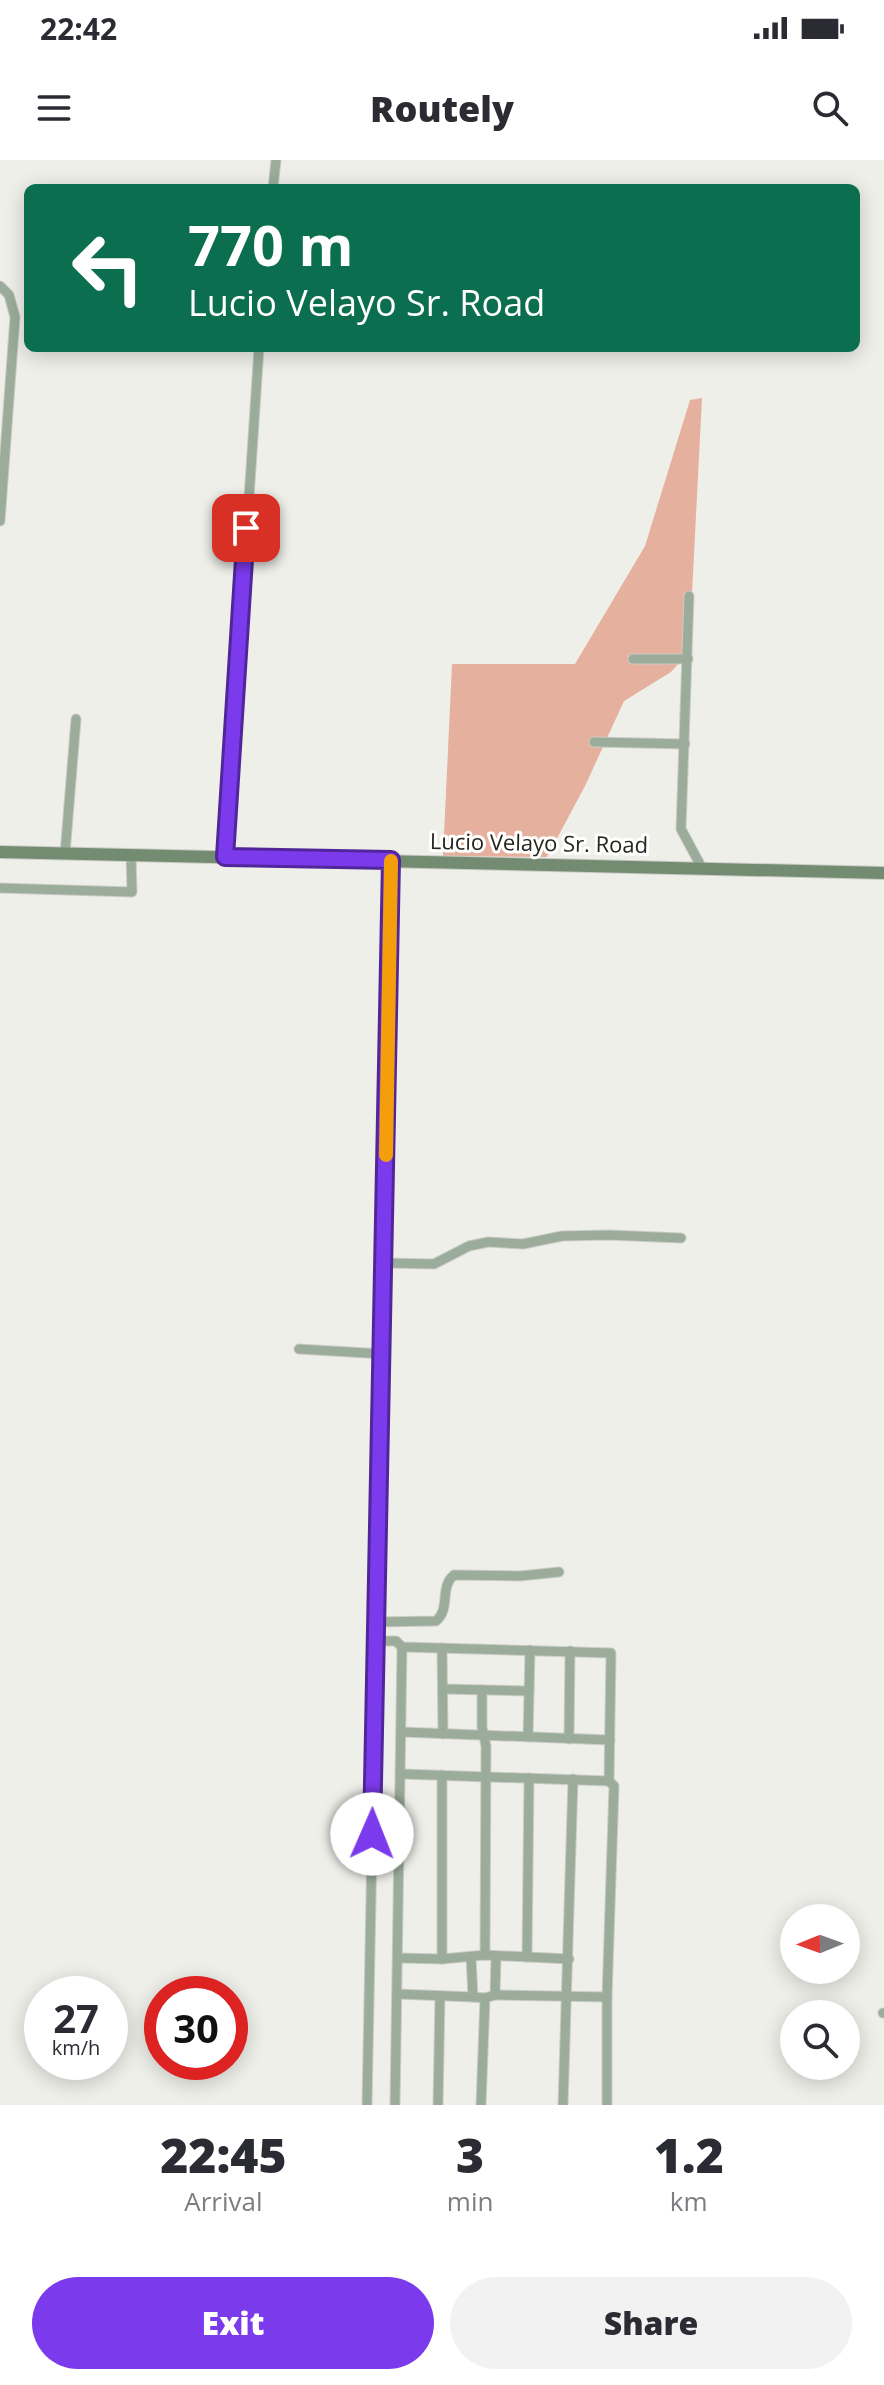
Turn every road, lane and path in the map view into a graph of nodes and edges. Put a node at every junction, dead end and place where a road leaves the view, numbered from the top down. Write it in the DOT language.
graph roads {
  1 [pos="276,160"];
  2 [pos="273,184"];
  3 [pos="0,286"];
  4 [pos="259,352"];
  5 [pos="0,521"];
  6 [pos="689,596"];
  7 [pos="633,659"];
  8 [pos="688,659"];
  9 [pos="76,719"];
  10 [pos="594,742"];
  11 [pos="685,744"];
  12 [pos="0,852"];
  13 [pos="65,854"];
  14 [pos="131,855"];
  15 [pos="225,857"];
  16 [pos="391,860"];
  17 [pos="702,868"];
  18 [pos="884,873"];
  19 [pos="0,888"];
  20 [pos="681,1238"];
  21 [pos="385,1263"];
  22 [pos="299,1349"];
  23 [pos="383,1354"];
  24 [pos="559,1572"];
  25 [pos="376,1622"];
  26 [pos="384,1641"];
  27 [pos="402,1647"];
  28 [pos="442,1648"];
  29 [pos="530,1650"];
  30 [pos="570,1651"];
  31 [pos="443,1689"];
  32 [pos="482,1690"];
  33 [pos="529,1691"];
  34 [pos="402,1732"];
  35 [pos="443,1734"];
  36 [pos="484,1735"];
  37 [pos="528,1737"];
  38 [pos="569,1739"];
  39 [pos="610,1740"];
  40 [pos="402,1774"];
  41 [pos="442,1775"];
  42 [pos="486,1777"];
  43 [pos="529,1778"];
  44 [pos="573,1779"];
  45 [pos="609,1781"];
  46 [pos="485,1955"];
  47 [pos="471,1957"];
  48 [pos="496,1957"];
  49 [pos="527,1957"];
  50 [pos="399,1958"];
  51 [pos="442,1959"];
  52 [pos="569,1959"];
  53 [pos="397,1994"];
  54 [pos="495,1995"];
  55 [pos="440,1996"];
  56 [pos="567,1996"];
  57 [pos="473,1997"];
  58 [pos="607,1997"];
  59 [pos="485,1998"];
  60 [pos="367,2105"];
  61 [pos="395,2105"];
  62 [pos="438,2105"];
  63 [pos="481,2105"];
  64 [pos="563,2105"];
  65 [pos="607,2105"];
  1 -- 2 [label="street"];
  3 -- 5 [label="street"];
  4 -- 15 [label="street"];
  6 -- 8 [label="street"];
  7 -- 8 [label="street"];
  8 -- 11 [label="street"];
  9 -- 13 [label="street"];
  10 -- 11 [label="street"];
  11 -- 17 [label="street"];
  12 -- 13 [label="main road, Lucio Velayo Sr. Road"];
  13 -- 14 [label="main road, Lucio Velayo Sr. Road"];
  14 -- 15 [label="main road, Lucio Velayo Sr. Road"];
  14 -- 19 [label="street"];
  15 -- 16 [label="main road, Lucio Velayo Sr. Road"];
  16 -- 17 [label="main road, Lucio Velayo Sr. Road"];
  16 -- 21 [label="street"];
  17 -- 18 [label="main road, Lucio Velayo Sr. Road"];
  20 -- 21 [label="street"];
  21 -- 23 [label="street"];
  22 -- 23 [label="street"];
  23 -- 25 [label="street"];
  24 -- 25 [label="street"];
  25 -- 60 [label="street"];
  26 -- 27 [label="street"];
  27 -- 28 [label="street"];
  27 -- 34 [label="street"];
  28 -- 29 [label="street"];
  28 -- 31 [label="street"];
  29 -- 30 [label="street"];
  29 -- 33 [label="street"];
  30 -- 38 [label="street"];
  30 -- 39 [label="street"];
  31 -- 32 [label="street"];
  31 -- 35 [label="street"];
  32 -- 33 [label="street"];
  32 -- 36 [label="street"];
  33 -- 37 [label="street"];
  34 -- 35 [label="street"];
  34 -- 40 [label="street"];
  35 -- 36 [label="street"];
  36 -- 37 [label="street"];
  36 -- 42 [label="street"];
  37 -- 38 [label="street"];
  38 -- 39 [label="street"];
  39 -- 45 [label="street"];
  40 -- 41 [label="street"];
  40 -- 50 [label="street"];
  41 -- 42 [label="street"];
  41 -- 51 [label="street"];
  42 -- 43 [label="street"];
  42 -- 46 [label="street"];
  43 -- 44 [label="street"];
  43 -- 49 [label="street"];
  44 -- 45 [label="street"];
  44 -- 52 [label="street"];
  45 -- 58 [label="street"];
  46 -- 47 [label="street"];
  46 -- 48 [label="street"];
  47 -- 51 [label="street"];
  47 -- 57 [label="street"];
  48 -- 49 [label="street"];
  48 -- 54 [label="street"];
  49 -- 52 [label="street"];
  50 -- 51 [label="street"];
  50 -- 53 [label="street"];
  52 -- 56 [label="street"];
  53 -- 55 [label="street"];
  53 -- 61 [label="street"];
  54 -- 56 [label="street"];
  54 -- 59 [label="street"];
  55 -- 57 [label="street"];
  55 -- 62 [label="street"];
  56 -- 58 [label="street"];
  56 -- 64 [label="street"];
  57 -- 59 [label="street"];
  58 -- 65 [label="street"];
  59 -- 63 [label="street"];
}
